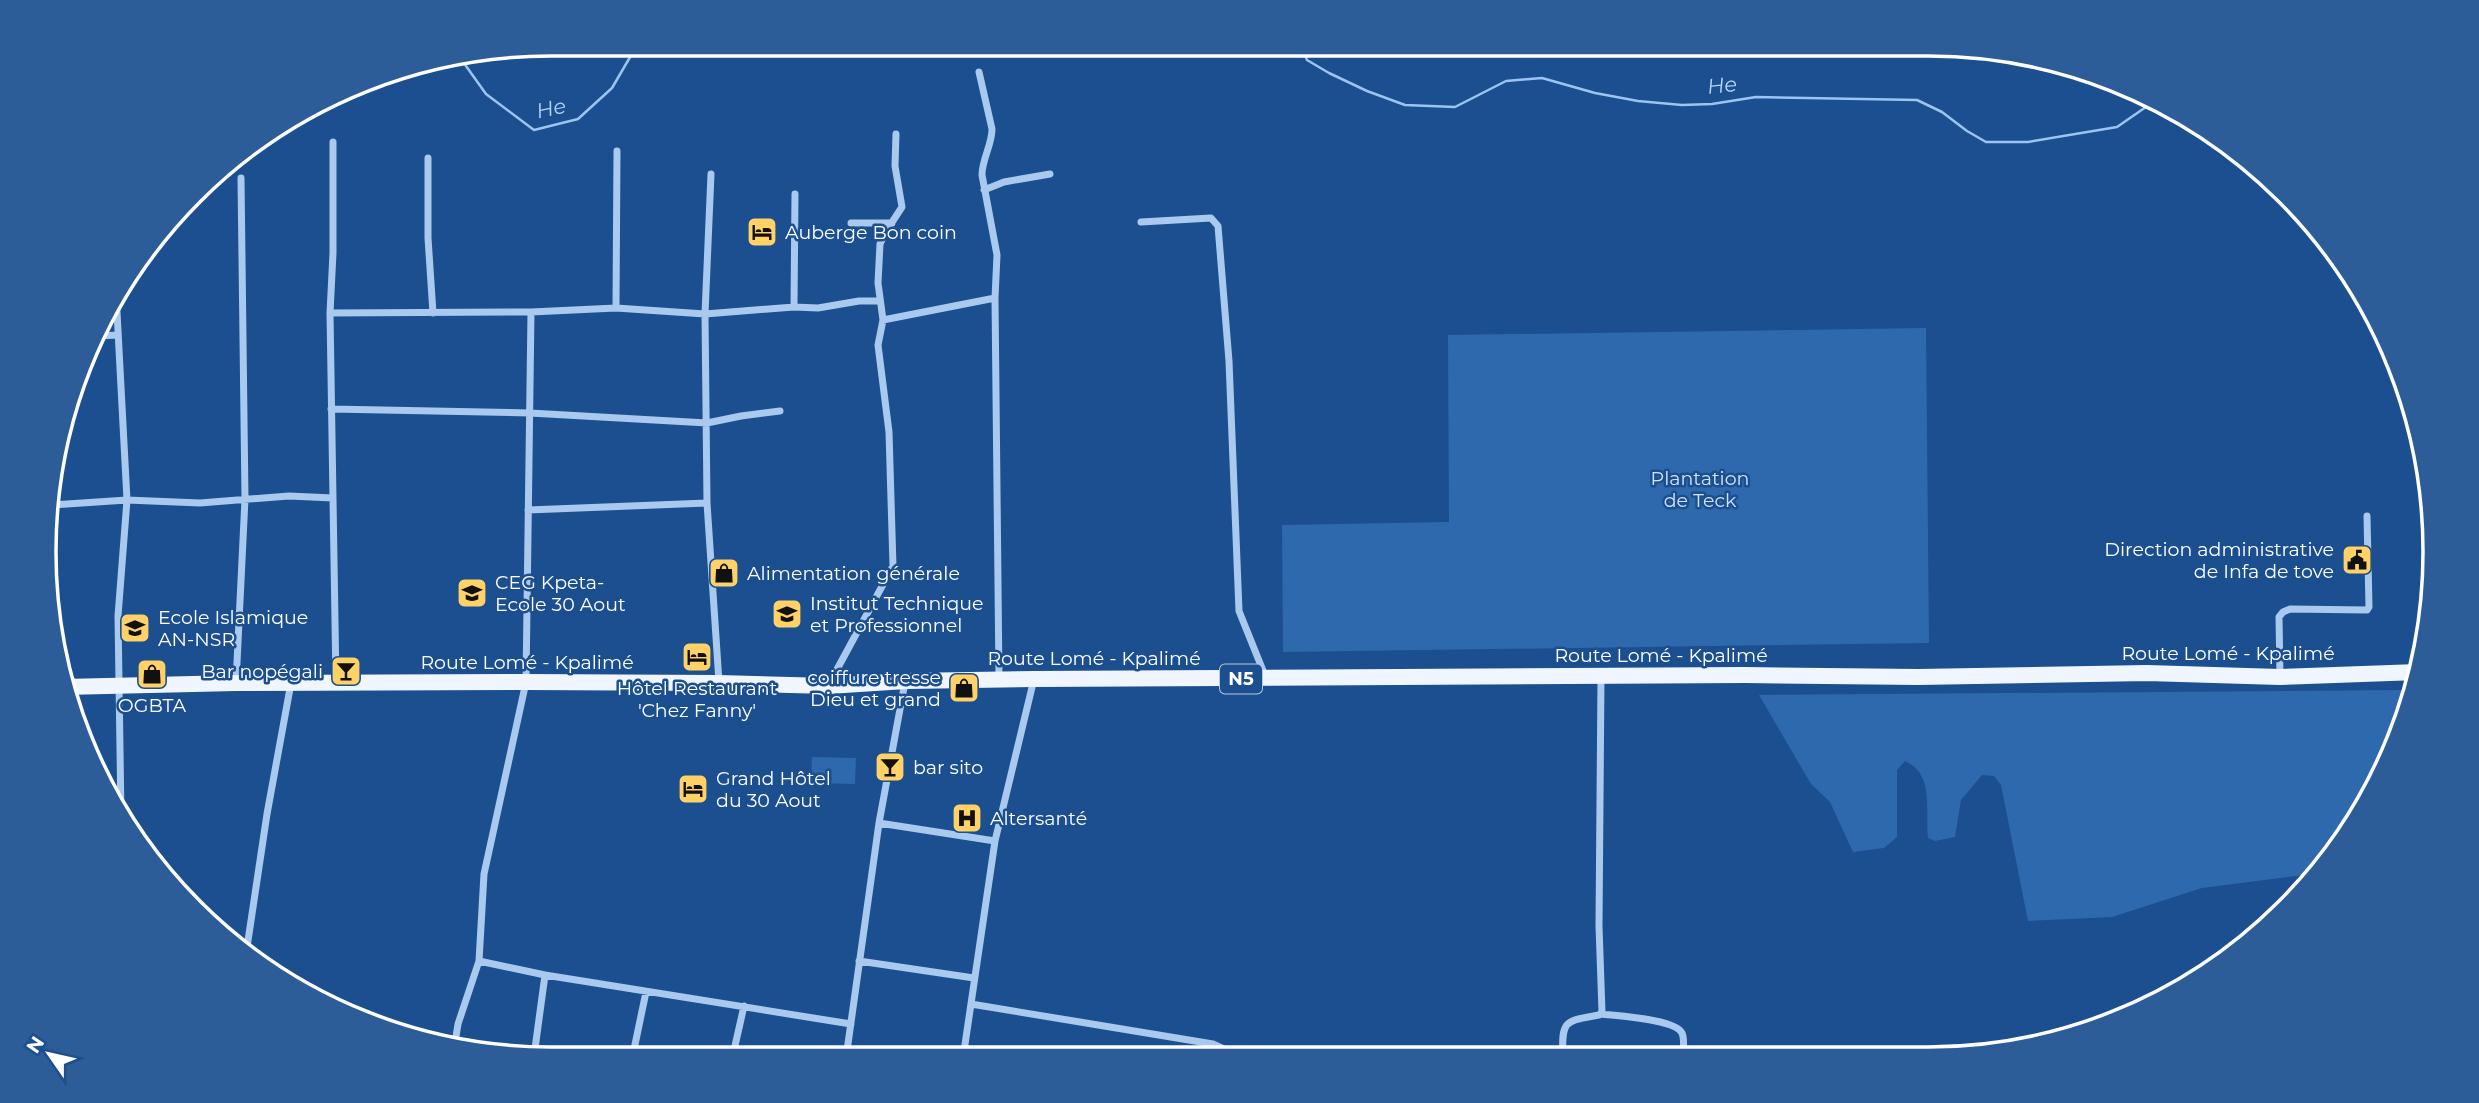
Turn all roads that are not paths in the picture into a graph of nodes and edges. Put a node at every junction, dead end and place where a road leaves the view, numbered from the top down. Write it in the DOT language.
graph roads {
  1 [pos="979,72"];
  2 [pos="896,134"];
  3 [pos="333,142"];
  4 [pos="617,151"];
  5 [pos="428,158"];
  6 [pos="711,174"];
  7 [pos="1050,174"];
  8 [pos="242,178"];
  9 [pos="984,190"];
  10 [pos="795,194"];
  11 [pos="1142,222"];
  12 [pos="851,223"];
  13 [pos="892,223"];
  14 [pos="995,298"];
  15 [pos="879,301"];
  16 [pos="794,307"];
  17 [pos="616,308"];
  18 [pos="531,312"];
  19 [pos="117,313"];
  20 [pos="330,313"];
  21 [pos="433,313"];
  22 [pos="705,314"];
  23 [pos="883,320"];
  24 [pos="118,334"];
  25 [pos="106,335"];
  26 [pos="331,410"];
  27 [pos="780,411"];
  28 [pos="530,413"];
  29 [pos="707,423"];
  30 [pos="333,498"];
  31 [pos="245,499"];
  32 [pos="127,500"];
  33 [pos="707,503"];
  34 [pos="58,505"];
  35 [pos="528,510"];
  36 [pos="2367,516"];
  37 [pos="2408,672"];
  38 [pos="1601,676"];
  39 [pos="2280,677"];
  40 [pos="1034,679"];
  41 [pos="1266,679"];
  42 [pos="999,680"];
  43 [pos="905,681"];
  44 [pos="526,682"];
  45 [pos="236,683"];
  46 [pos="291,683"];
  47 [pos="336,683"];
  48 [pos="719,683"];
  49 [pos="119,686"];
  50 [pos="828,686"];
  51 [pos="75,687"];
  52 [pos="121,797"];
  53 [pos="879,823"];
  54 [pos="995,841"];
  55 [pos="248,943"];
  56 [pos="479,961"];
  57 [pos="859,961"];
  58 [pos="545,975"];
  59 [pos="974,978"];
  60 [pos="646,992"];
  61 [pos="971,1004"];
  62 [pos="744,1006"];
  63 [pos="1601,1014"];
  64 [pos="851,1024"];
  65 [pos="456,1037"];
  66 [pos="535,1046"];
  67 [pos="635,1047"];
  68 [pos="735,1047"];
  69 [pos="848,1047"];
  70 [pos="964,1047"];
  71 [pos="1221,1047"];
  72 [pos="1562,1047"];
  73 [pos="1683,1047"];
  1 -- 9 [label="street"];
  2 -- 13 [label="street"];
  3 -- 20 [label="street"];
  4 -- 17 [label="street"];
  5 -- 21 [label="street"];
  6 -- 22 [label="street"];
  7 -- 9 [label="street"];
  8 -- 31 [label="street"];
  9 -- 14 [label="street"];
  10 -- 16 [label="street"];
  11 -- 41 [label="street"];
  12 -- 13 [label="street"];
  13 -- 15 [label="street"];
  14 -- 23 [label="street"];
  14 -- 42 [label="street"];
  15 -- 16 [label="street"];
  15 -- 23 [label="street"];
  16 -- 22 [label="street"];
  17 -- 18 [label="street"];
  17 -- 22 [label="street"];
  18 -- 21 [label="street"];
  18 -- 28 [label="street"];
  19 -- 24 [label="street"];
  20 -- 21 [label="street"];
  20 -- 26 [label="street"];
  22 -- 29 [label="street"];
  23 -- 50 [label="street"];
  24 -- 25 [label="street"];
  24 -- 32 [label="street"];
  26 -- 28 [label="street"];
  26 -- 30 [label="street"];
  27 -- 29 [label="street"];
  28 -- 29 [label="street"];
  28 -- 35 [label="street"];
  29 -- 33 [label="street"];
  30 -- 31 [label="street"];
  30 -- 47 [label="street"];
  31 -- 32 [label="street"];
  31 -- 45 [label="street"];
  32 -- 34 [label="street"];
  32 -- 49 [label="street"];
  33 -- 35 [label="street"];
  33 -- 48 [label="street"];
  35 -- 44 [label="street"];
  36 -- 39 [label="street"];
  37 -- 39 [label="main road, Route Lomé - Kpalimé / N5"];
  38 -- 39 [label="main road, Route Lomé - Kpalimé / N5"];
  38 -- 41 [label="main road, Route Lomé - Kpalimé / N5"];
  38 -- 63 [label="street"];
  40 -- 41 [label="main road, Route Lomé - Kpalimé / N5"];
  40 -- 42 [label="main road, Route Lomé - Kpalimé / N5"];
  40 -- 54 [label="street"];
  42 -- 43 [label="main road, Route Lomé - Kpalimé / N5"];
  43 -- 50 [label="main road, Route Lomé - Kpalimé / N5"];
  43 -- 53 [label="street"];
  44 -- 47 [label="main road, Route Lomé - Kpalimé / N5"];
  44 -- 48 [label="main road, Route Lomé - Kpalimé / N5"];
  44 -- 56 [label="street"];
  45 -- 46 [label="main road, Route Lomé - Kpalimé / N5"];
  45 -- 49 [label="main road, Route Lomé - Kpalimé / N5"];
  46 -- 47 [label="main road, Route Lomé - Kpalimé / N5"];
  46 -- 55 [label="street"];
  48 -- 50 [label="main road, Route Lomé - Kpalimé / N5"];
  49 -- 51 [label="main road, Route Lomé - Kpalimé / N5"];
  49 -- 52 [label="street"];
  53 -- 54 [label="street"];
  53 -- 57 [label="street"];
  54 -- 59 [label="street"];
  56 -- 58 [label="street"];
  56 -- 65 [label="street"];
  57 -- 59 [label="street"];
  57 -- 64 [label="street"];
  58 -- 60 [label="street"];
  58 -- 66 [label="street"];
  59 -- 61 [label="street"];
  60 -- 62 [label="street"];
  60 -- 67 [label="street"];
  61 -- 70 [label="street"];
  61 -- 71 [label="street"];
  62 -- 64 [label="street"];
  62 -- 68 [label="street"];
  63 -- 72 [label="street"];
  63 -- 73 [label="street"];
  64 -- 69 [label="street"];
}
